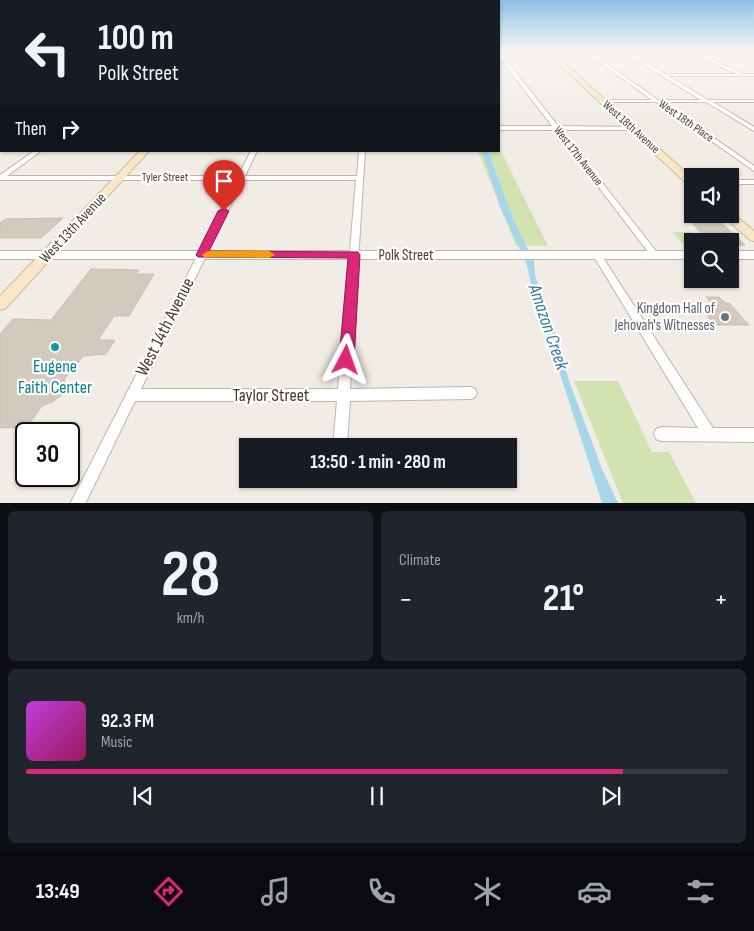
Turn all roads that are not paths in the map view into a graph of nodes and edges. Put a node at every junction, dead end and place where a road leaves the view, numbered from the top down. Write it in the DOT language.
graph roads {
  1 [pos="514,74"];
  2 [pos="573,74"];
  3 [pos="619,74"];
  4 [pos="664,75"];
  5 [pos="743,75"];
  6 [pos="754,75"];
  7 [pos="754,80"];
  8 [pos="602,100"];
  9 [pos="656,100"];
  10 [pos="706,100"];
  11 [pos="754,100"];
  12 [pos="500,128"];
  13 [pos="556,128"];
  14 [pos="633,128"];
  15 [pos="754,129"];
  16 [pos="37,152"];
  17 [pos="144,152"];
  18 [pos="253,152"];
  19 [pos="362,152"];
  20 [pos="754,169"];
  21 [pos="684,175"];
  22 [pos="121,177"];
  23 [pos="240,177"];
  24 [pos="0,178"];
  25 [pos="359,178"];
  26 [pos="739,182"];
  27 [pos="754,182"];
  28 [pos="738,223"];
  29 [pos="754,237"];
  30 [pos="0,254"];
  31 [pos="48,254"];
  32 [pos="202,255"];
  33 [pos="354,255"];
  34 [pos="597,255"];
  35 [pos="655,255"];
  36 [pos="684,255"];
  37 [pos="739,255"];
  38 [pos="754,255"];
  39 [pos="0,305"];
  40 [pos="471,392"];
  41 [pos="131,395"];
  42 [pos="344,395"];
  43 [pos="661,434"];
  44 [pos="754,434"];
  45 [pos="710,435"];
  46 [pos="341,438"];
  47 [pos="77,503"];
  1 -- 13 [label="street, West 17th Avenue"];
  2 -- 8 [label="main road, West 18th Avenue"];
  3 -- 9 [label="street, West 18th Place"];
  4 -- 5 [label="street"];
  4 -- 10 [label="street"];
  5 -- 6 [label="street"];
  5 -- 7 [label="street"];
  8 -- 9 [label="street"];
  8 -- 14 [label="main road, West 18th Avenue"];
  9 -- 10 [label="street"];
  9 -- 20 [label="street, West 18th Place"];
  10 -- 11 [label="street"];
  10 -- 15 [label="street"];
  12 -- 13 [label="street"];
  13 -- 14 [label="street"];
  13 -- 35 [label="street, West 17th Avenue"];
  14 -- 21 [label="main road, West 18th Avenue"];
  16 -- 24 [label="street"];
  17 -- 22 [label="main road, West 13th Avenue"];
  18 -- 23 [label="street, West 14th Avenue"];
  19 -- 25 [label="street"];
  22 -- 23 [label="street, Tyler Street"];
  22 -- 24 [label="street, Tyler Street"];
  22 -- 31 [label="main road, West 13th Avenue"];
  23 -- 25 [label="street, Tyler Street"];
  23 -- 32 [label="street, West 14th Avenue"];
  25 -- 33 [label="street"];
  26 -- 27 [label="street"];
  28 -- 29 [label="main road"];
  30 -- 31 [label="street, Polk Street"];
  31 -- 32 [label="street, Polk Street"];
  31 -- 39 [label="main road, West 13th Avenue"];
  32 -- 33 [label="street, Polk Street"];
  32 -- 41 [label="street, West 14th Avenue"];
  33 -- 34 [label="street, Polk Street"];
  33 -- 42 [label="street"];
  34 -- 35 [label="street, Polk Street"];
  34 -- 45 [label="street"];
  35 -- 36 [label="street, Polk Street"];
  37 -- 38 [label="street"];
  40 -- 42 [label="street, Taylor Street"];
  41 -- 42 [label="street, Taylor Street"];
  41 -- 47 [label="street, West 14th Avenue"];
  42 -- 46 [label="street"];
  43 -- 45 [label="street"];
  44 -- 45 [label="street"];
}
